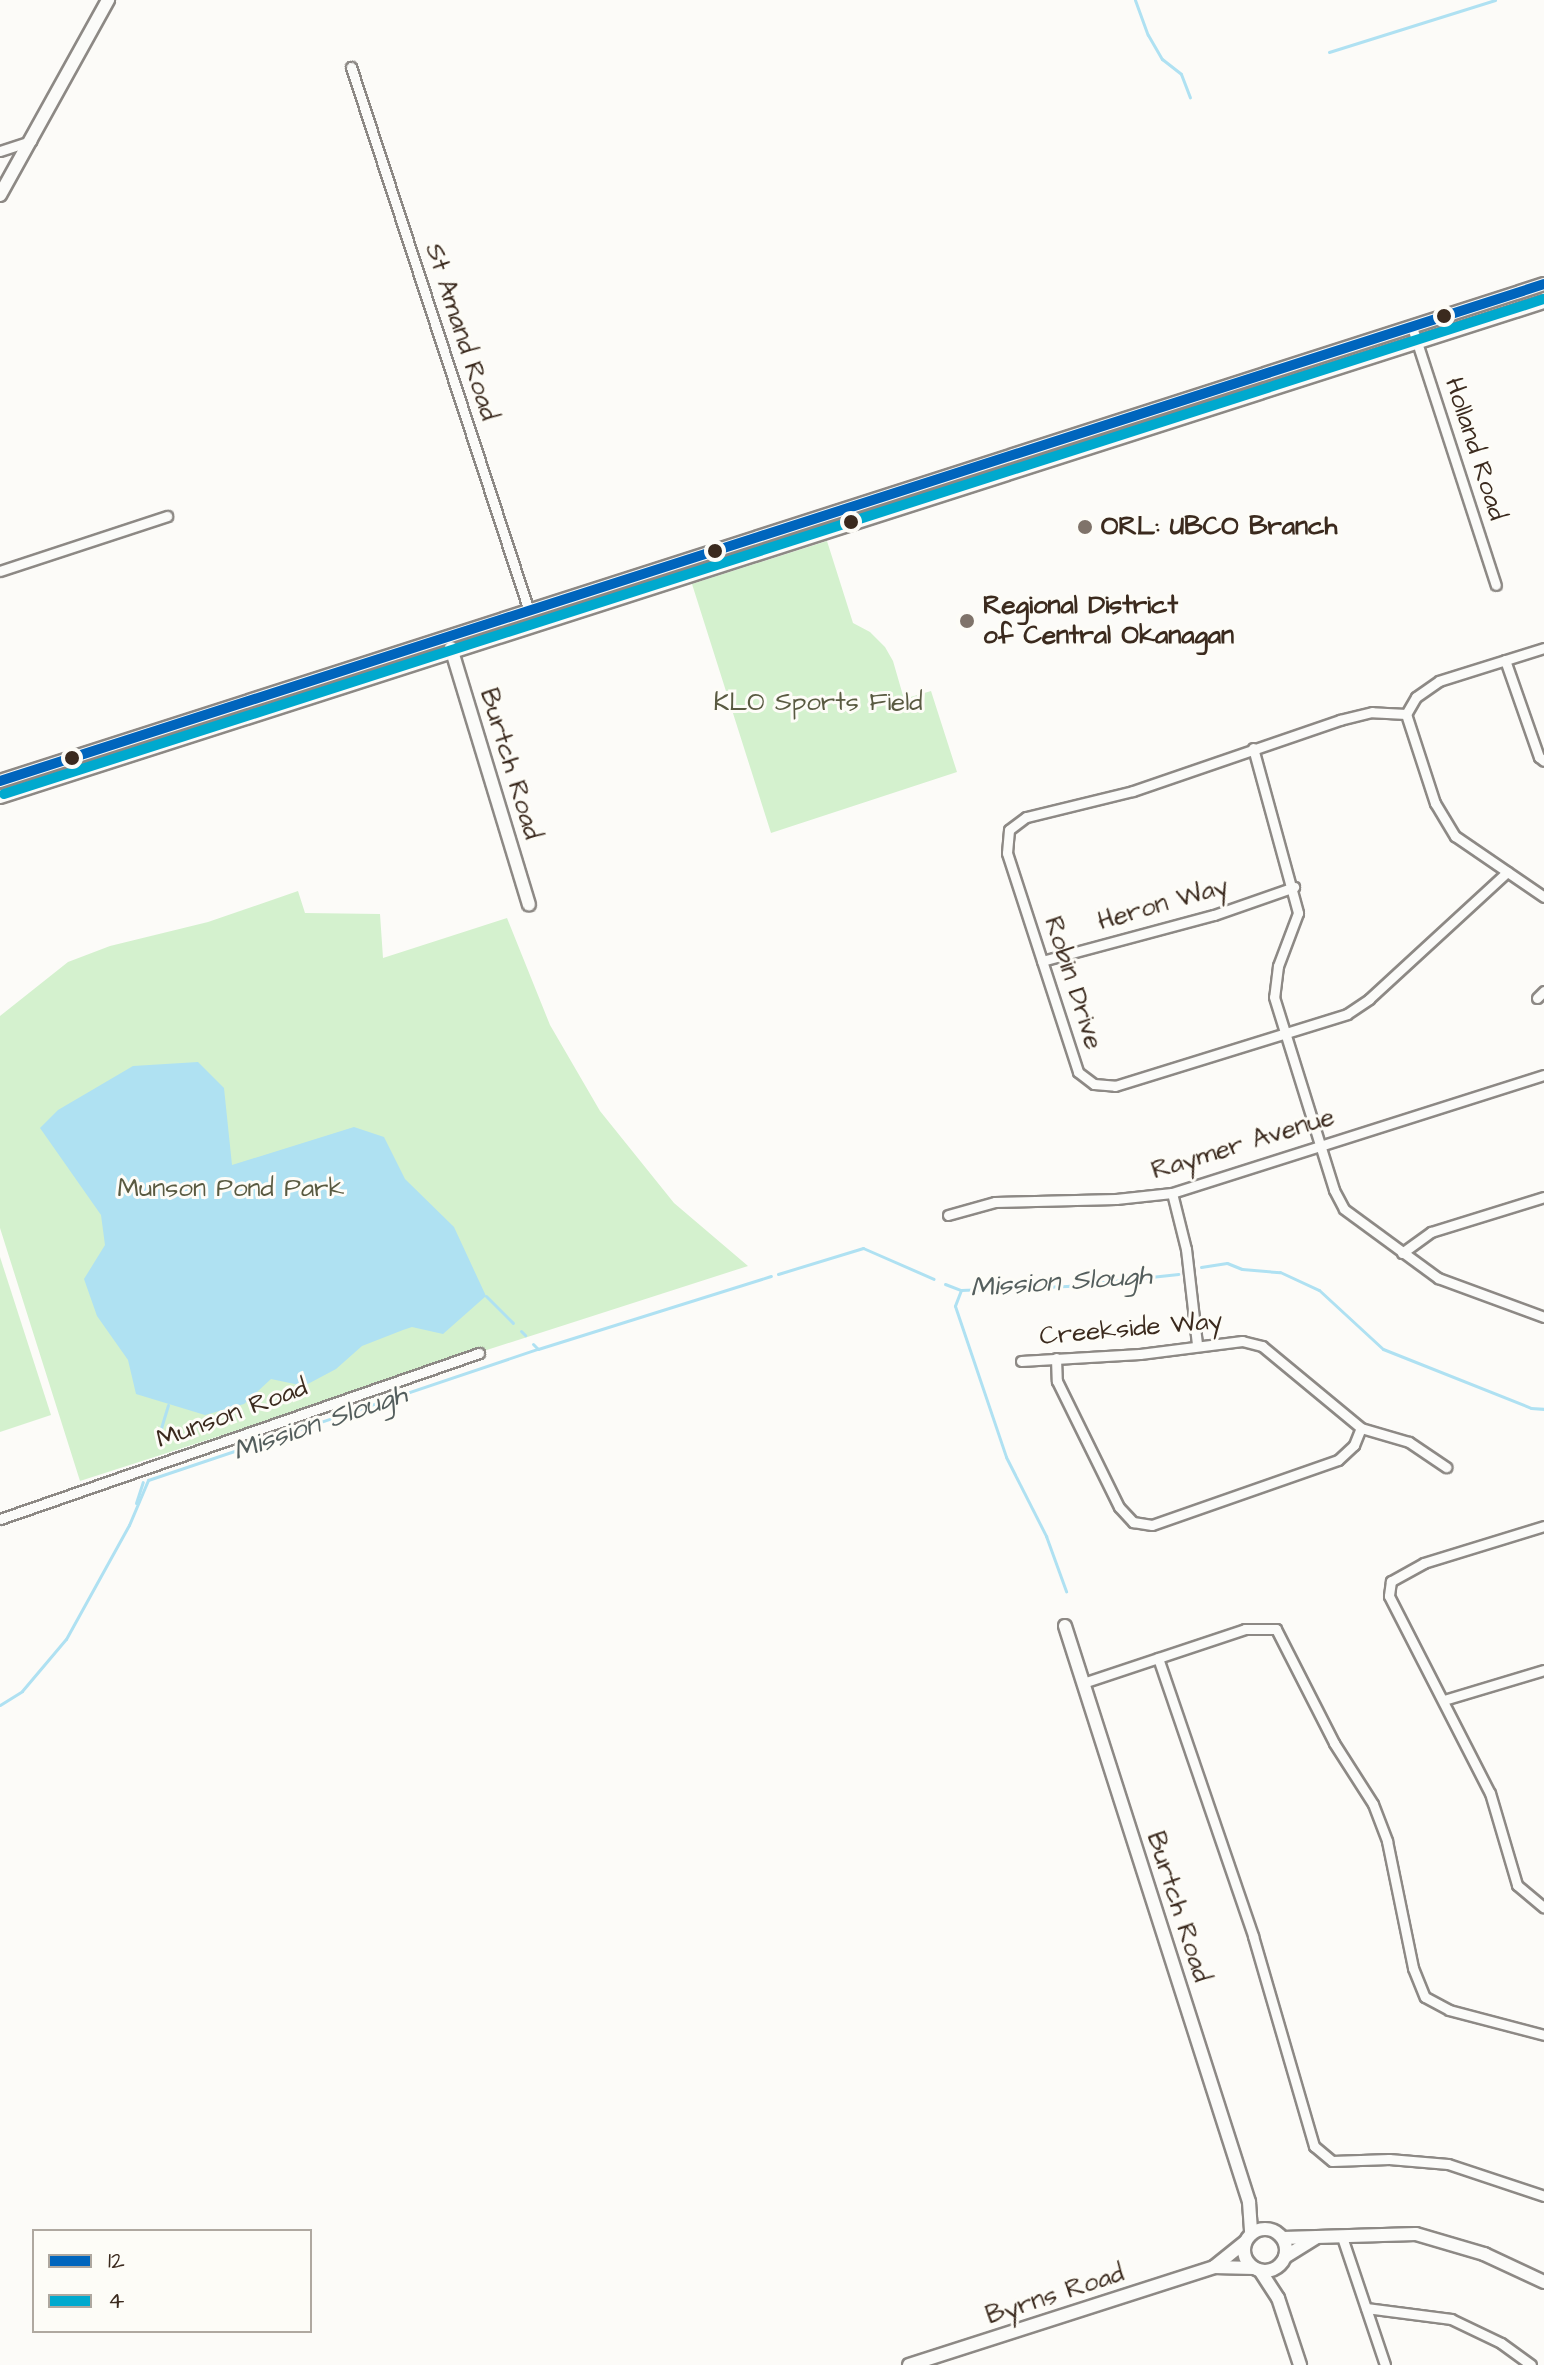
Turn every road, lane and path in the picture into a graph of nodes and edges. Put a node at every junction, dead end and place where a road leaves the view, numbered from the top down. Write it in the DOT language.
graph roads {
  1 [pos="108,0"];
  2 [pos="351,67"];
  3 [pos="31,141"];
  4 [pos="0,151"];
  5 [pos="0,195"];
  6 [pos="1544,284"];
  7 [pos="1544,302"];
  8 [pos="1412,327"];
  9 [pos="1417,343"];
  10 [pos="167,516"];
  11 [pos="0,571"];
  12 [pos="1496,585"];
  13 [pos="529,611"];
  14 [pos="448,637"];
  15 [pos="1544,648"];
  16 [pos="453,652"];
  17 [pos="1505,660"];
  18 [pos="1406,714"];
  19 [pos="1253,748"];
  20 [pos="1544,761"];
  21 [pos="0,781"];
  22 [pos="0,797"];
  23 [pos="1507,872"];
  24 [pos="1294,887"];
  25 [pos="1544,897"];
  26 [pos="529,904"];
  27 [pos="1042,961"];
  28 [pos="1283,1034"];
  29 [pos="1544,1075"];
  30 [pos="1320,1144"];
  31 [pos="1172,1193"];
  32 [pos="1544,1197"];
  33 [pos="948,1215"];
  34 [pos="1402,1253"];
  35 [pos="1544,1317"];
  36 [pos="1197,1344"];
  37 [pos="479,1353"];
  38 [pos="1056,1358"];
  39 [pos="1021,1361"];
  40 [pos="1361,1428"];
  41 [pos="1446,1467"];
  42 [pos="0,1519"];
  43 [pos="1544,1526"];
  44 [pos="1065,1626"];
  45 [pos="1158,1658"];
  46 [pos="1544,1670"];
  47 [pos="1083,1683"];
  48 [pos="1444,1700"];
  49 [pos="1544,1908"];
  50 [pos="1544,2035"];
  51 [pos="1544,2196"];
  52 [pos="1249,2202"];
  53 [pos="1269,2229"];
  54 [pos="1342,2237"];
  55 [pos="1248,2238"];
  56 [pos="1283,2238"];
  57 [pos="1316,2238"];
  58 [pos="1283,2260"];
  59 [pos="1214,2267"];
  60 [pos="1257,2270"];
  61 [pos="1544,2282"];
  62 [pos="1278,2298"];
  63 [pos="1366,2308"];
  64 [pos="909,2365"];
  65 [pos="1300,2365"];
  66 [pos="1385,2365"];
  67 [pos="1531,2365"];
  1 -- 3 [label="main road"];
  2 -- 13 [label="street, St Amand Road"];
  3 -- 4 [label="street"];
  3 -- 5 [label="main road"];
  6 -- 8 [label="main road"];
  7 -- 9 [label="main road"];
  8 -- 9 [label="street, Holland Road"];
  8 -- 13 [label="main road"];
  9 -- 12 [label="street, Holland Road"];
  9 -- 16 [label="main road"];
  10 -- 11 [label="street"];
  13 -- 14 [label="main road"];
  14 -- 16 [label="main road, Burtch Road"];
  14 -- 21 [label="main road"];
  15 -- 17 [label="street"];
  16 -- 22 [label="main road"];
  16 -- 26 [label="main road, Burtch Road"];
  17 -- 18 [label="street"];
  17 -- 20 [label="street"];
  18 -- 19 [label="street, Robin Drive"];
  18 -- 23 [label="street"];
  19 -- 24 [label="street"];
  19 -- 27 [label="street, Robin Drive"];
  23 -- 25 [label="street"];
  23 -- 28 [label="street, Robin Drive"];
  24 -- 27 [label="street, Heron Way"];
  24 -- 28 [label="street"];
  27 -- 28 [label="street, Robin Drive"];
  28 -- 30 [label="street"];
  29 -- 30 [label="street, Raymer Avenue"];
  30 -- 31 [label="street, Raymer Avenue"];
  30 -- 34 [label="street"];
  31 -- 33 [label="street, Raymer Avenue"];
  31 -- 36 [label="street"];
  32 -- 34 [label="street"];
  34 -- 35 [label="street"];
  36 -- 38 [label="street, Creekside Way"];
  36 -- 40 [label="street, Creekside Way"];
  37 -- 42 [label="street, Munson Road"];
  38 -- 39 [label="street, Creekside Way"];
  38 -- 40 [label="street"];
  40 -- 41 [label="street, Creekside Way"];
  43 -- 48 [label="street"];
  44 -- 47 [label="main road, Burtch Road"];
  45 -- 47 [label="street"];
  45 -- 50 [label="street"];
  45 -- 51 [label="street"];
  46 -- 48 [label="street"];
  47 -- 52 [label="main road, Burtch Road"];
  48 -- 49 [label="street"];
  52 -- 53 [label="main road, Burtch Road"];
  52 -- 55 [label="main road, Burtch Road"];
  53 -- 55 [label="main road"];
  53 -- 56 [label="main road"];
  54 -- 57 [label="main road"];
  54 -- 61 [label="main road"];
  54 -- 63 [label="street"];
  55 -- 59 [label="main road, Byrns Road"];
  55 -- 60 [label="main road"];
  56 -- 57 [label="main road"];
  56 -- 58 [label="main road"];
  57 -- 58 [label="main road"];
  58 -- 60 [label="main road"];
  58 -- 62 [label="main road"];
  59 -- 60 [label="main road, Byrns Road"];
  59 -- 64 [label="main road, Byrns Road"];
  60 -- 62 [label="main road"];
  62 -- 65 [label="main road"];
  63 -- 66 [label="street"];
  63 -- 67 [label="street"];
}
